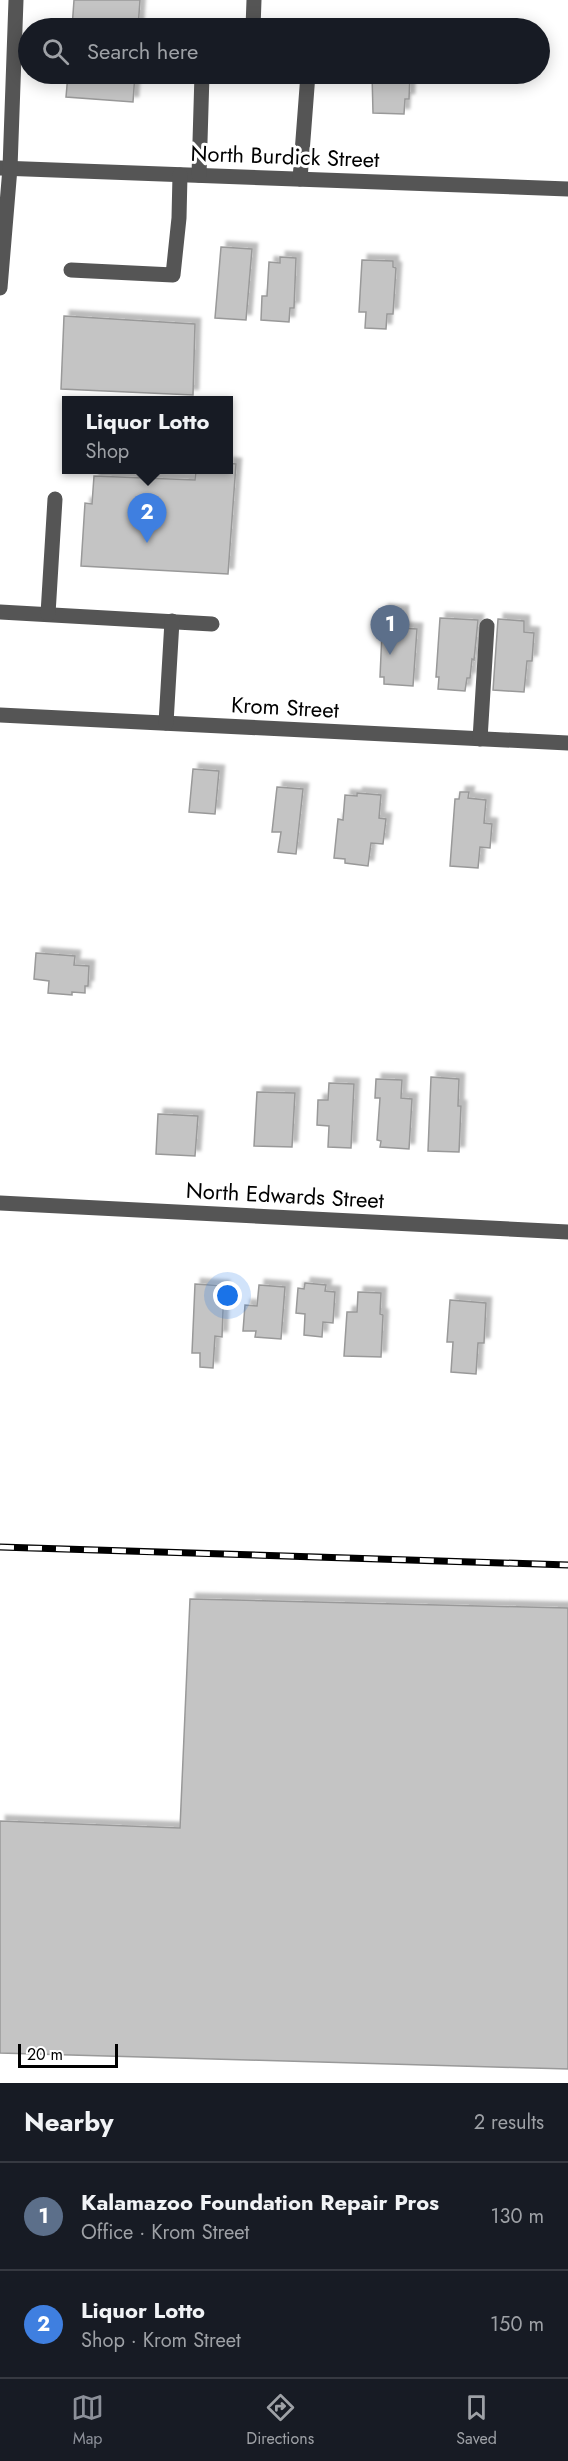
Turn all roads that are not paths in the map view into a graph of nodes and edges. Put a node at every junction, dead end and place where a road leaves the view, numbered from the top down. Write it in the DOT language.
graph roads {
  1 [pos="16,0"];
  2 [pos="254,0"];
  3 [pos="253,18"];
  4 [pos="202,84"];
  5 [pos="307,84"];
  6 [pos="5,168"];
  7 [pos="180,175"];
  8 [pos="199,175"];
  9 [pos="300,179"];
  10 [pos="568,189"];
  11 [pos="71,270"];
  12 [pos="0,288"];
  13 [pos="55,499"];
  14 [pos="0,612"];
  15 [pos="48,614"];
  16 [pos="172,621"];
  17 [pos="212,624"];
  18 [pos="487,626"];
  19 [pos="0,715"];
  20 [pos="166,723"];
  21 [pos="480,739"];
  22 [pos="568,743"];
  23 [pos="0,1203"];
  24 [pos="568,1232"];
  1 -- 6 [label="street"];
  2 -- 3 [label="street"];
  4 -- 8 [label="street"];
  5 -- 9 [label="street"];
  6 -- 7 [label="street, North Burdick Street"];
  6 -- 12 [label="street"];
  7 -- 8 [label="street, North Burdick Street"];
  7 -- 11 [label="street"];
  8 -- 9 [label="street, North Burdick Street"];
  9 -- 10 [label="street, North Burdick Street"];
  13 -- 15 [label="street"];
  14 -- 15 [label="street"];
  15 -- 16 [label="street"];
  16 -- 17 [label="street"];
  16 -- 20 [label="street"];
  18 -- 21 [label="street"];
  19 -- 20 [label="street, Krom Street"];
  20 -- 21 [label="street, Krom Street"];
  21 -- 22 [label="street, Krom Street"];
  23 -- 24 [label="street, North Edwards Street"];
}
